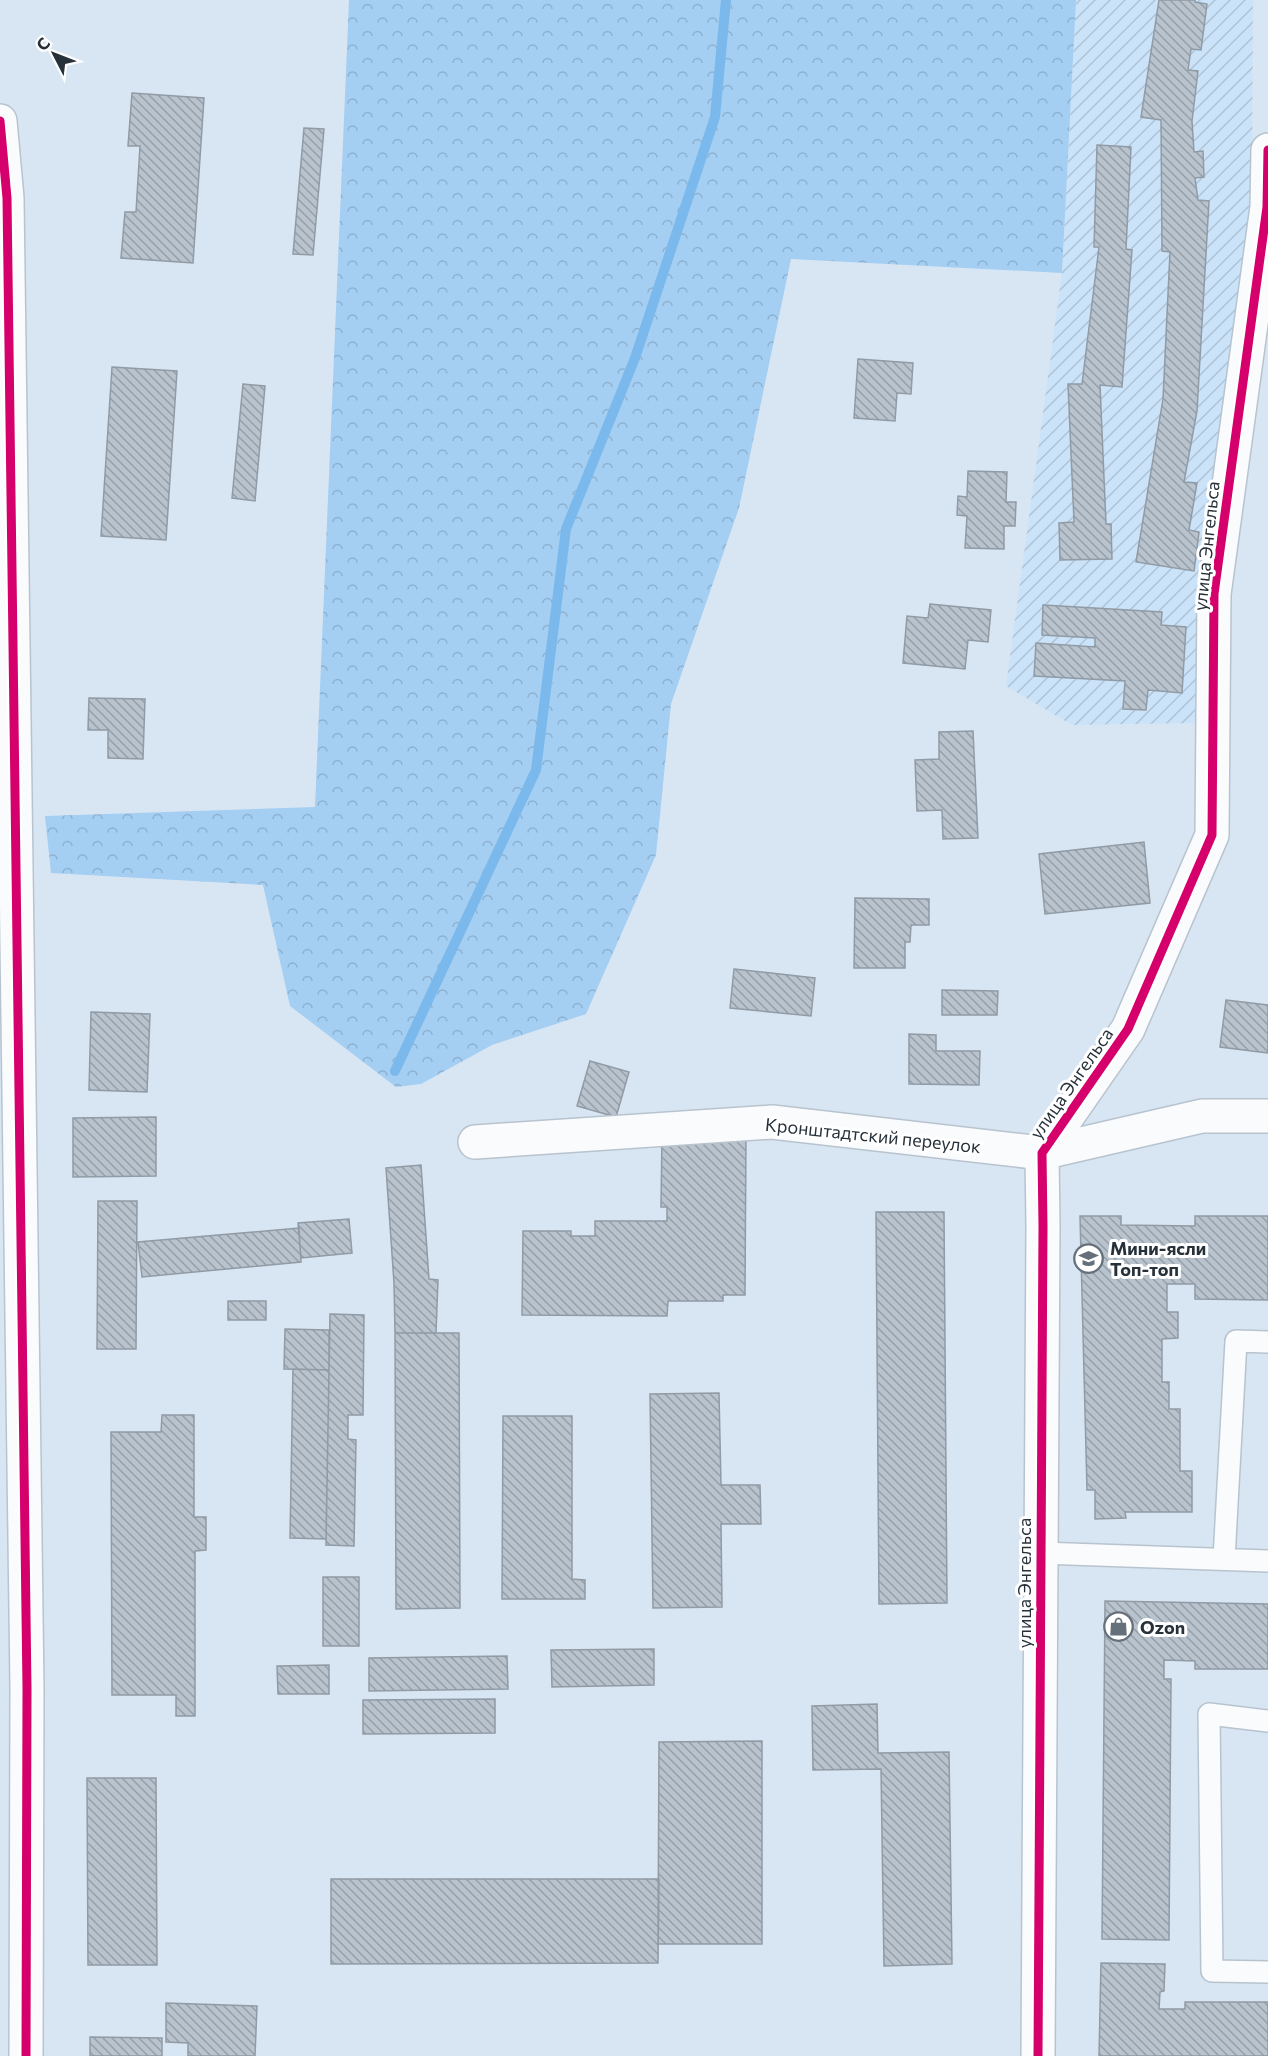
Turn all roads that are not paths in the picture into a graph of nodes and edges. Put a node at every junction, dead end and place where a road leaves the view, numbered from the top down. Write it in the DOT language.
graph roads {
  1 [pos="0,121"];
  2 [pos="1268,150"];
  3 [pos="1268,207"];
  4 [pos="1268,1116"];
  5 [pos="475,1142"];
  6 [pos="1042,1153"];
  7 [pos="1268,1342"];
  8 [pos="1041,1553"];
  9 [pos="1224,1559"];
  10 [pos="1268,1561"];
  11 [pos="1268,1721"];
  12 [pos="1268,1972"];
  13 [pos="26,2056"];
  14 [pos="1038,2056"];
  1 -- 13 [label="street"];
  2 -- 3 [label="street, улица Энгельса"];
  3 -- 6 [label="street, улица Энгельса"];
  4 -- 6 [label="street, Кронштадтский переулок"];
  5 -- 6 [label="street, Кронштадтский переулок"];
  6 -- 8 [label="street, улица Энгельса"];
  7 -- 9 [label="lane"];
  8 -- 9 [label="lane"];
  8 -- 14 [label="street, улица Энгельса"];
  9 -- 10 [label="lane"];
  11 -- 12 [label="lane"];
}
